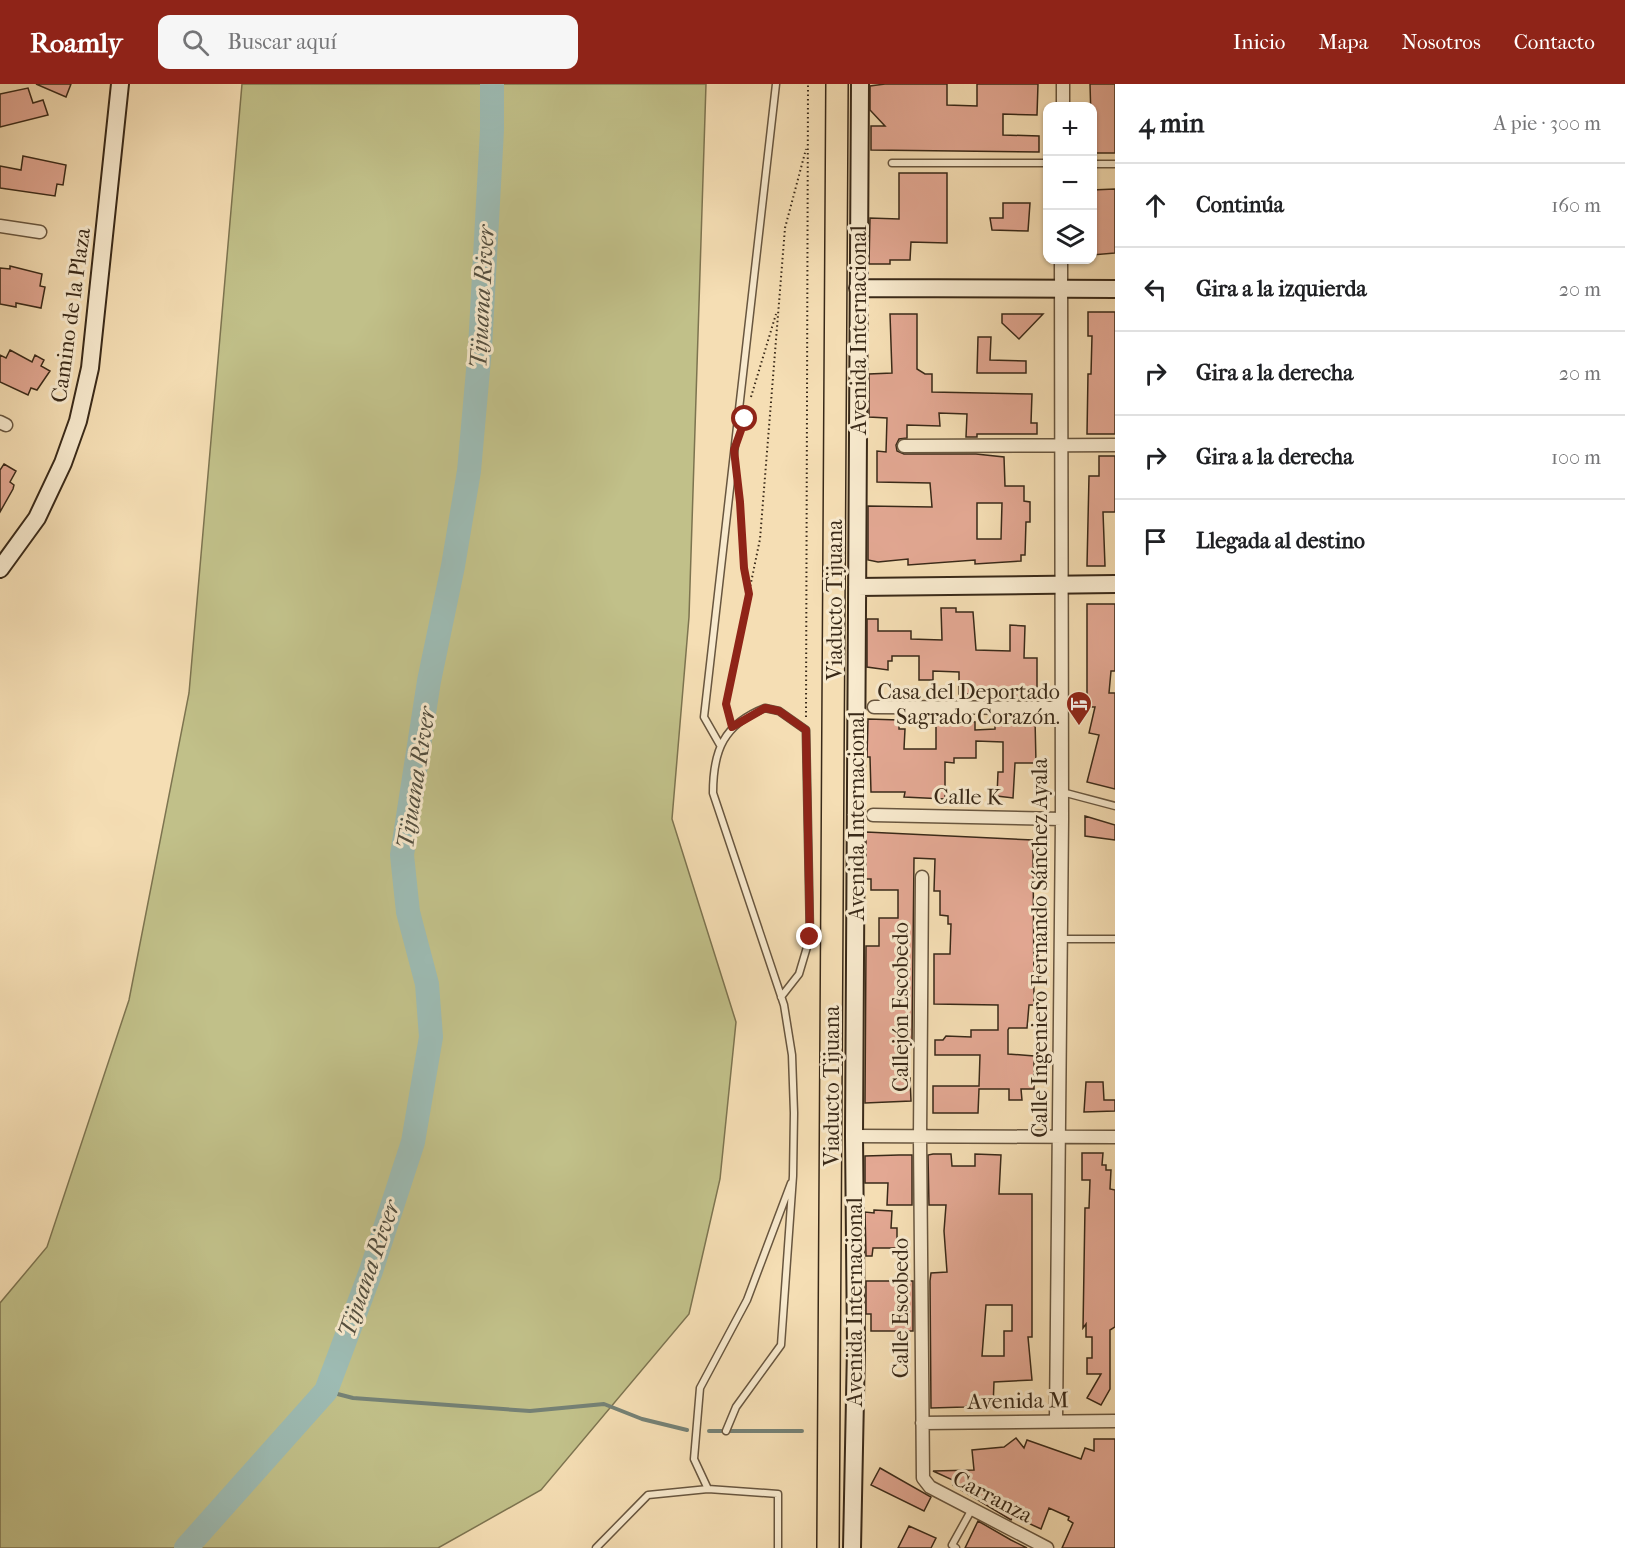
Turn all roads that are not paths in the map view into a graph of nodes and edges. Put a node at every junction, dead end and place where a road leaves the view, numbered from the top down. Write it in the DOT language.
graph roads {
  1 [pos="120,84"];
  2 [pos="776,84"];
  3 [pos="830,84"];
  4 [pos="837,84"];
  5 [pos="845,84"];
  6 [pos="860,84"];
  7 [pos="1063,84"];
  8 [pos="1063,102"];
  9 [pos="892,163"];
  10 [pos="1043,164"];
  11 [pos="1097,164"];
  12 [pos="1115,164"];
  13 [pos="0,226"];
  14 [pos="40,232"];
  15 [pos="1062,264"];
  16 [pos="858,288"];
  17 [pos="1061,289"];
  18 [pos="1115,289"];
  19 [pos="1063,445"];
  20 [pos="1115,445"];
  21 [pos="904,446"];
  22 [pos="0,569"];
  23 [pos="1062,584"];
  24 [pos="1115,584"];
  25 [pos="857,587"];
  26 [pos="874,707"];
  27 [pos="1062,708"];
  28 [pos="720,746"];
  29 [pos="1062,792"];
  30 [pos="1115,806"];
  31 [pos="873,815"];
  32 [pos="1062,819"];
  33 [pos="922,877"];
  34 [pos="1061,939"];
  35 [pos="1115,939"];
  36 [pos="781,997"];
  37 [pos="854,1136"];
  38 [pos="1115,1137"];
  39 [pos="920,1138"];
  40 [pos="1059,1138"];
  41 [pos="793,1176"];
  42 [pos="1056,1420"];
  43 [pos="1115,1421"];
  44 [pos="922,1423"];
  45 [pos="726,1431"];
  46 [pos="923,1479"];
  47 [pos="708,1490"];
  48 [pos="972,1509"];
  49 [pos="596,1548"];
  50 [pos="778,1548"];
  51 [pos="823,1548"];
  52 [pos="828,1548"];
  53 [pos="834,1548"];
  54 [pos="840,1548"];
  55 [pos="852,1548"];
  56 [pos="956,1548"];
  57 [pos="1047,1548"];
  1 -- 22 [label="main road, Camino de la Plaza"];
  2 -- 28 [label="lane"];
  3 -- 51 [label="highway, Avenida Internacional"];
  4 -- 52 [label="highway, Viaducto Tijuana"];
  5 -- 53 [label="highway, Viaducto Tijuana"];
  5 -- 54 [label="highway, Avenida Internacional"];
  6 -- 16 [label="main road, Avenida Internacional"];
  7 -- 8 [label="street"];
  9 -- 10 [label="lane"];
  11 -- 12 [label="lane"];
  13 -- 14 [label="street"];
  15 -- 17 [label="street, Calle Ingeniero Fernando Sánchez Ayala"];
  16 -- 17 [label="main road"];
  16 -- 25 [label="main road, Avenida Internacional"];
  17 -- 18 [label="main road"];
  17 -- 19 [label="street, Calle Ingeniero Fernando Sánchez Ayala"];
  19 -- 20 [label="street"];
  19 -- 21 [label="street"];
  19 -- 23 [label="street, Calle Ingeniero Fernando Sánchez Ayala"];
  23 -- 24 [label="main road"];
  23 -- 25 [label="main road"];
  23 -- 27 [label="street, Calle Ingeniero Fernando Sánchez Ayala"];
  25 -- 37 [label="main road, Avenida Internacional"];
  26 -- 27 [label="street"];
  27 -- 29 [label="street, Calle Ingeniero Fernando Sánchez Ayala"];
  28 -- 36 [label="lane"];
  28 -- 36 [label="lane"];
  29 -- 30 [label="lane"];
  29 -- 32 [label="street, Calle Ingeniero Fernando Sánchez Ayala"];
  31 -- 32 [label="street, Calle K"];
  32 -- 34 [label="street, Calle Ingeniero Fernando Sánchez Ayala"];
  33 -- 39 [label="street, Callejón Escobedo"];
  34 -- 35 [label="lane"];
  34 -- 40 [label="street, Calle Ingeniero Fernando Sánchez Ayala"];
  36 -- 41 [label="lane"];
  37 -- 39 [label="street"];
  37 -- 55 [label="main road, Avenida Internacional"];
  38 -- 40 [label="street"];
  39 -- 40 [label="street"];
  39 -- 44 [label="street, Calle Escobedo"];
  40 -- 42 [label="street, Calle Ingeniero Fernando Sánchez Ayala"];
  41 -- 45 [label="lane"];
  41 -- 47 [label="lane"];
  42 -- 43 [label="street, Avenida M"];
  42 -- 44 [label="street, Avenida M"];
  44 -- 46 [label="street, Calle Escobedo"];
  46 -- 48 [label="street, Carranza"];
  47 -- 49 [label="lane"];
  47 -- 50 [label="lane"];
  48 -- 56 [label="lane"];
  48 -- 57 [label="street, Carranza"];
}
